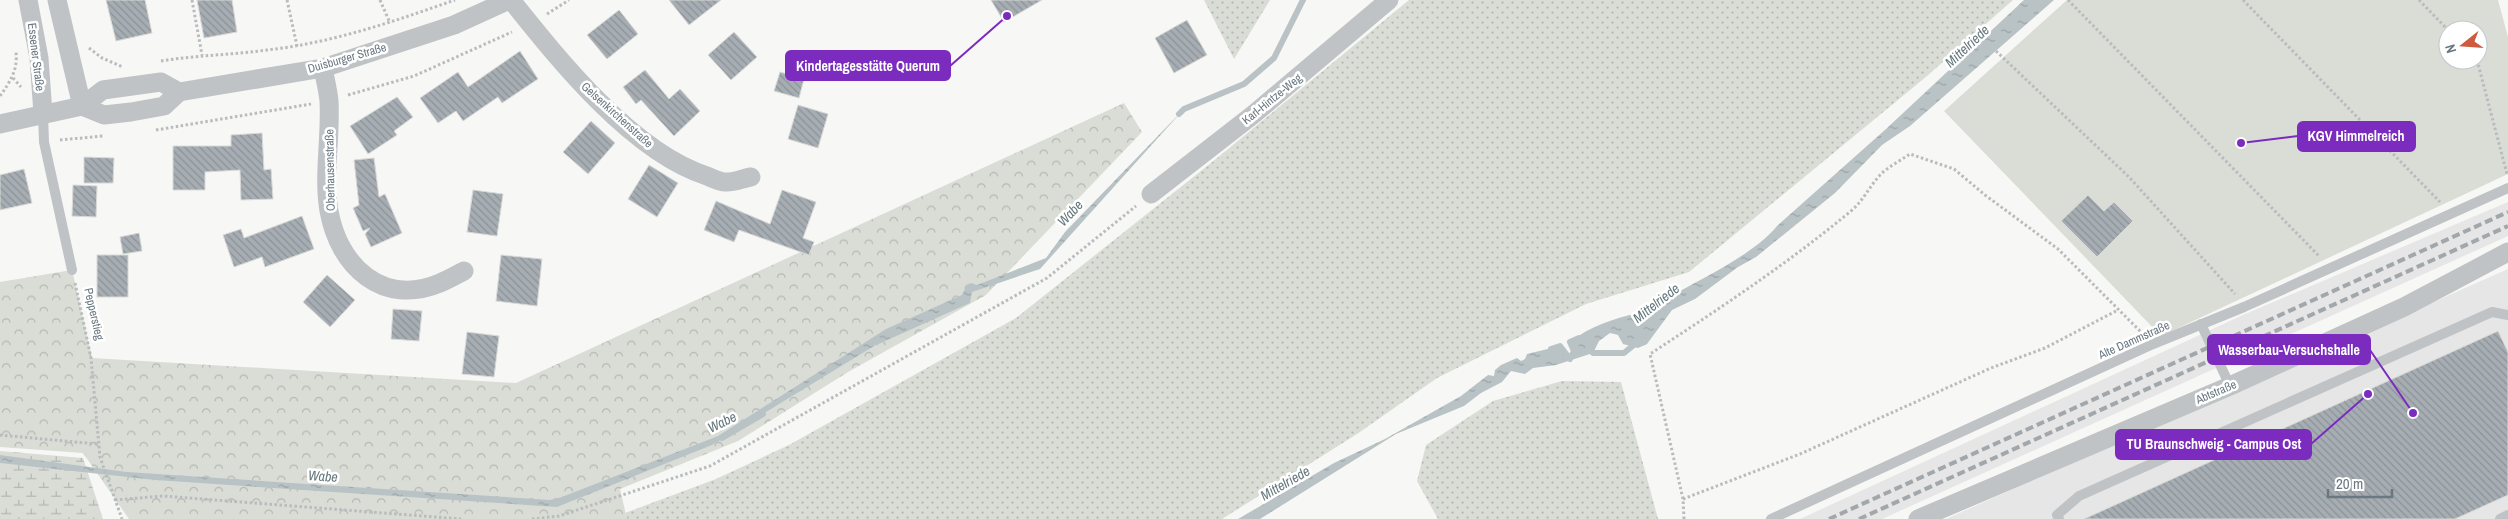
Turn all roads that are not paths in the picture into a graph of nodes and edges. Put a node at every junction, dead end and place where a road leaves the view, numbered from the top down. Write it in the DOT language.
graph roads {
  1 [pos="28,0"];
  2 [pos="57,0"];
  3 [pos="510,0"];
  4 [pos="1388,0"];
  5 [pos="324,68"];
  6 [pos="179,92"];
  7 [pos="82,106"];
  8 [pos="43,114"];
  9 [pos="0,124"];
  10 [pos="751,177"];
  11 [pos="2508,188"];
  12 [pos="1151,194"];
  13 [pos="2508,252"];
  14 [pos="72,270"];
  15 [pos="464,271"];
  16 [pos="2508,315"];
  17 [pos="2201,324"];
  18 [pos="2230,386"];
  19 [pos="2508,516"];
  20 [pos="1772,519"];
  21 [pos="1918,519"];
  22 [pos="2059,519"];
  23 [pos="2500,519"];
  1 -- 8 [label="street, Essener Straße"];
  2 -- 7 [label="street"];
  3 -- 5 [label="street, Duisburger Straße"];
  3 -- 10 [label="street, Gelsenkirchenstraße"];
  4 -- 12 [label="street, Karl-Hintze-Weg"];
  5 -- 6 [label="street, Duisburger Straße"];
  5 -- 15 [label="street, Oberhausenstraße"];
  6 -- 7 [label="street, Duisburger Straße"];
  6 -- 7 [label="street"];
  7 -- 8 [label="street"];
  8 -- 9 [label="street"];
  8 -- 14 [label="lane"];
  11 -- 17 [label="lane, Alte Dammstraße"];
  13 -- 18 [label="street, Abtstraße"];
  16 -- 22 [label="lane"];
  17 -- 18 [label="lane"];
  17 -- 20 [label="lane, Alte Dammstraße"];
  18 -- 21 [label="street, Abtstraße"];
  19 -- 23 [label="lane"];
}
